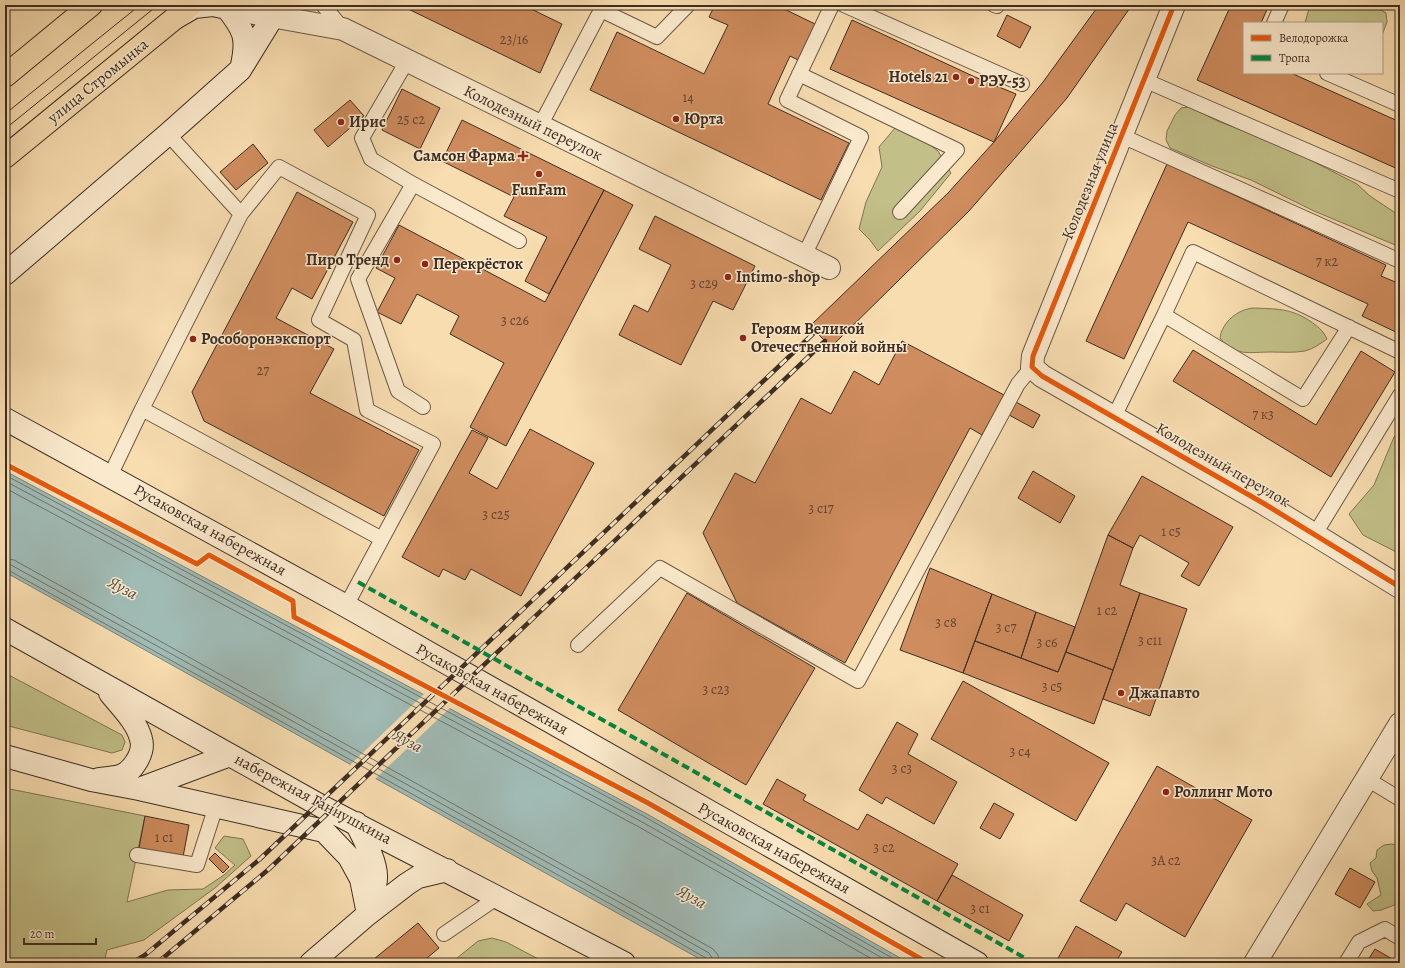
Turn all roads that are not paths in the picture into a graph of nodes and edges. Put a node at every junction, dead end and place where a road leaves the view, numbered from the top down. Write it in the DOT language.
graph roads {
  1 [pos="90,5"];
  2 [pos="191,5"];
  3 [pos="323,5"];
  4 [pos="688,5"];
  5 [pos="844,5"];
  6 [pos="1174,5"];
  7 [pos="1282,5"];
  8 [pos="828,6"];
  9 [pos="227,8"];
  10 [pos="596,8"];
  11 [pos="277,11"];
  12 [pos="174,18"];
  13 [pos="1274,22"];
  14 [pos="343,29"];
  15 [pos="407,61"];
  16 [pos="240,70"];
  17 [pos="799,74"];
  18 [pos="1329,74"];
  19 [pos="5,76"];
  20 [pos="1144,80"];
  21 [pos="1022,84"];
  22 [pos="1400,105"];
  23 [pos="540,126"];
  24 [pos="168,134"];
  25 [pos="1122,136"];
  26 [pos="5,157"];
  27 [pos="413,184"];
  28 [pos="1400,191"];
  29 [pos="900,212"];
  30 [pos="241,214"];
  31 [pos="519,241"];
  32 [pos="804,256"];
  33 [pos="1400,261"];
  34 [pos="829,268"];
  35 [pos="5,274"];
  36 [pos="1164,315"];
  37 [pos="1349,327"];
  38 [pos="1400,352"];
  39 [pos="1032,367"];
  40 [pos="1400,395"];
  41 [pos="423,407"];
  42 [pos="142,409"];
  43 [pos="1114,417"];
  44 [pos="5,418"];
  45 [pos="110,476"];
  46 [pos="1315,534"];
  47 [pos="382,539"];
  48 [pos="1400,587"];
  49 [pos="346,606"];
  50 [pos="5,629"];
  51 [pos="578,645"];
  52 [pos="105,686"];
  53 [pos="1400,724"];
  54 [pos="230,755"];
  55 [pos="5,756"];
  56 [pos="1366,779"];
  57 [pos="91,780"];
  58 [pos="139,789"];
  59 [pos="1400,799"];
  60 [pos="216,806"];
  61 [pos="356,823"];
  62 [pos="137,855"];
  63 [pos="447,870"];
  64 [pos="498,897"];
  65 [pos="368,914"];
  66 [pos="444,934"];
  67 [pos="1400,938"];
  68 [pos="1258,962"];
  69 [pos="311,963"];
  70 [pos="624,963"];
  71 [pos="977,963"];
  72 [pos="1346,963"];
  1 -- 19 [label="main road"];
  2 -- 12 [label="main road, улица Стромынка"];
  3 -- 14 [label="lane"];
  4 -- 10 [label="lane"];
  5 -- 21 [label="lane"];
  6 -- 20 [label="main road, Колодезная улица"];
  7 -- 13 [label="lane"];
  8 -- 17 [label="lane"];
  9 -- 11 [label="main road, Колодезный переулок"];
  9 -- 12 [label="main road, Колодезный переулок"];
  9 -- 16 [label="main road"];
  10 -- 23 [label="lane"];
  11 -- 14 [label="main road, Колодезный переулок"];
  11 -- 16 [label="main road"];
  12 -- 26 [label="main road, улица Стромынка"];
  14 -- 15 [label="main road, Колодезный переулок"];
  15 -- 23 [label="main road, Колодезный переулок"];
  15 -- 27 [label="lane"];
  16 -- 24 [label="main road"];
  17 -- 29 [label="lane"];
  17 -- 32 [label="lane"];
  18 -- 22 [label="lane"];
  20 -- 25 [label="main road, Колодезная улица"];
  20 -- 28 [label="lane"];
  23 -- 32 [label="main road, Колодезный переулок"];
  24 -- 30 [label="lane"];
  24 -- 35 [label="main road"];
  25 -- 33 [label="lane"];
  25 -- 39 [label="main road, Колодезная улица"];
  27 -- 31 [label="lane"];
  27 -- 41 [label="lane"];
  30 -- 42 [label="lane"];
  30 -- 47 [label="lane"];
  32 -- 34 [label="main road, Колодезный переулок"];
  36 -- 37 [label="lane"];
  36 -- 37 [label="lane"];
  36 -- 43 [label="lane"];
  37 -- 38 [label="lane"];
  39 -- 43 [label="main road, Колодезный переулок"];
  39 -- 51 [label="lane"];
  40 -- 46 [label="lane"];
  42 -- 45 [label="lane"];
  42 -- 47 [label="lane"];
  43 -- 46 [label="main road, Колодезный переулок"];
  44 -- 45 [label="main road, Русаковская набережная"];
  45 -- 49 [label="main road, Русаковская набережная"];
  46 -- 48 [label="main road, Колодезный переулок"];
  47 -- 49 [label="lane"];
  49 -- 71 [label="main road, Русаковская набережная"];
  50 -- 52 [label="main road, набережная Ганнушкина"];
  52 -- 54 [label="main road, набережная Ганнушкина"];
  52 -- 57 [label="main road"];
  53 -- 56 [label="main road"];
  54 -- 58 [label="main road"];
  54 -- 61 [label="main road, набережная Ганнушкина"];
  55 -- 57 [label="main road"];
  56 -- 59 [label="lane"];
  56 -- 68 [label="main road"];
  57 -- 58 [label="main road"];
  58 -- 60 [label="main road"];
  60 -- 62 [label="lane"];
  60 -- 65 [label="main road"];
  61 -- 63 [label="main road, набережная Ганнушкина"];
  61 -- 65 [label="main road"];
  63 -- 64 [label="main road, набережная Ганнушкина"];
  63 -- 65 [label="main road"];
  64 -- 66 [label="lane"];
  64 -- 70 [label="main road, набережная Ганнушкина"];
  65 -- 69 [label="main road"];
  67 -- 72 [label="lane"];
}
